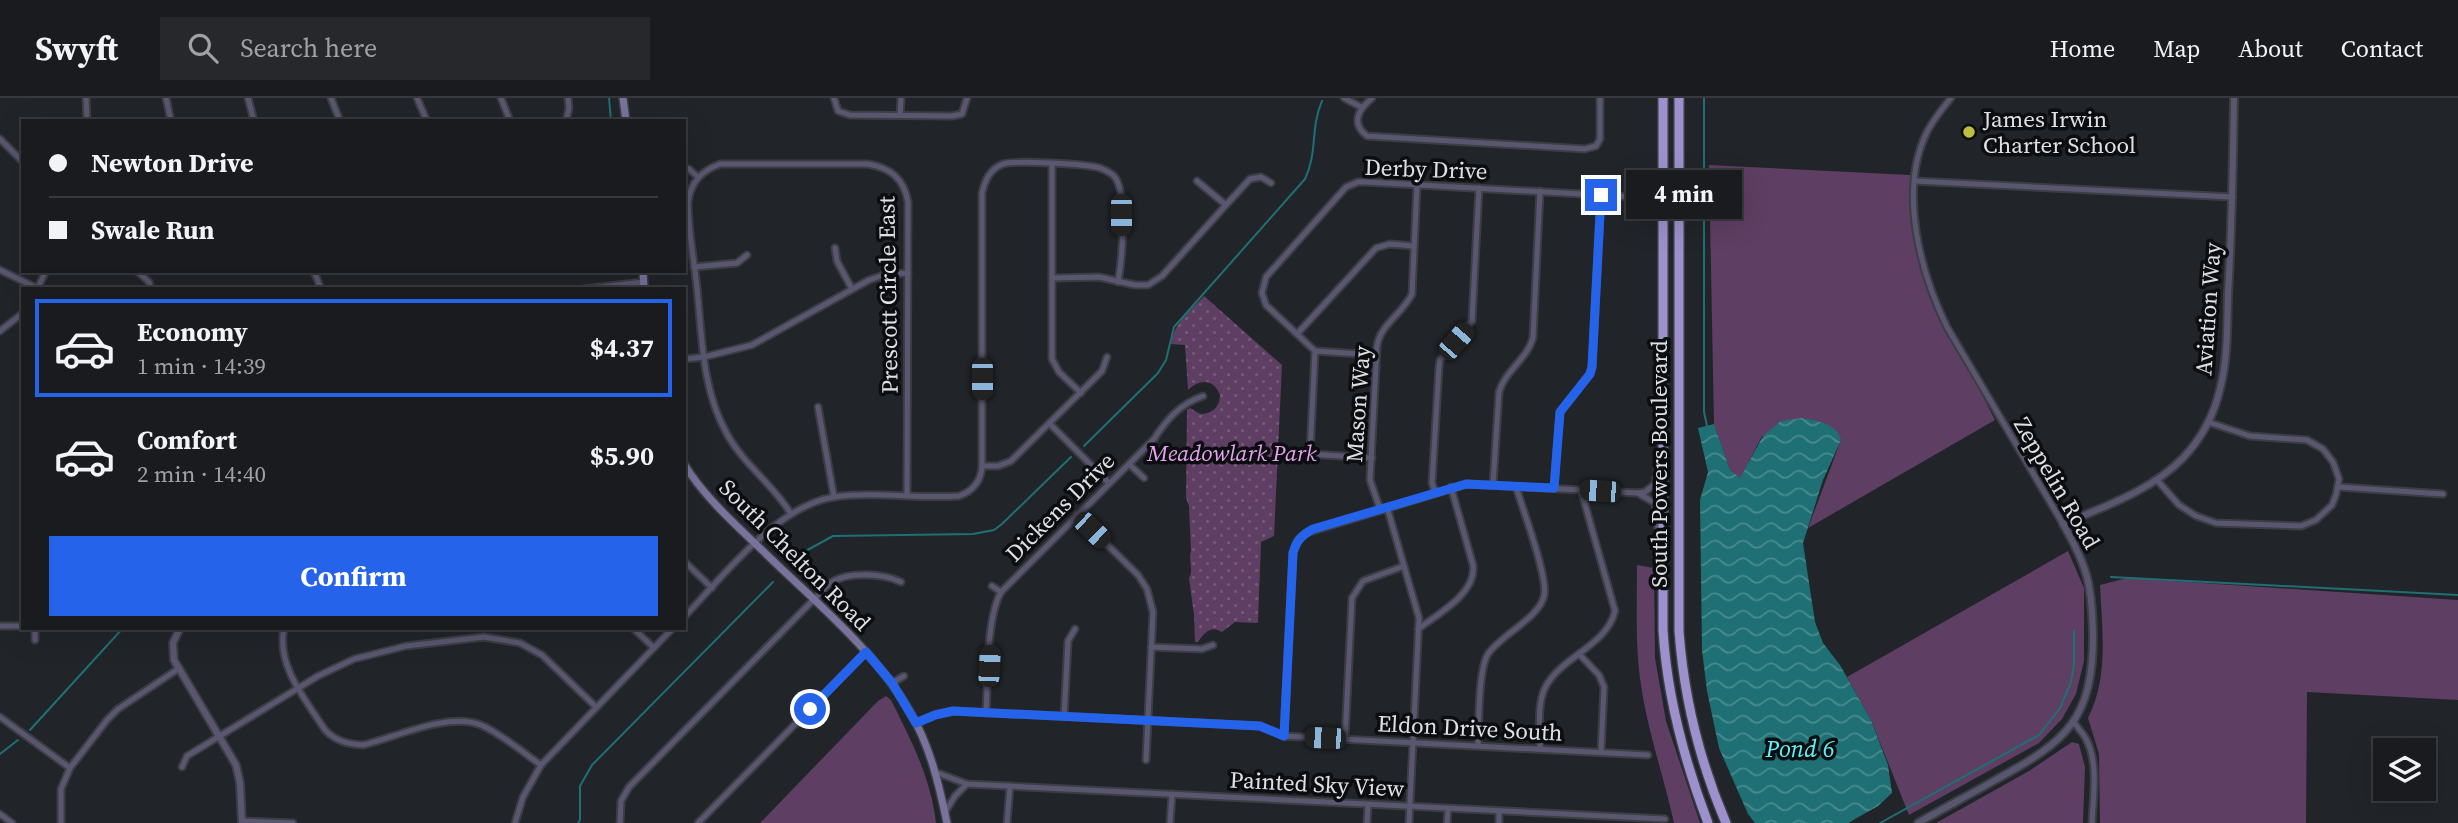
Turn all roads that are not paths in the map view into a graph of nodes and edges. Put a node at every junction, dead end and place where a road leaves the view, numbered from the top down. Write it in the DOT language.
graph roads {
  1 [pos="86,98"];
  2 [pos="166,98"];
  3 [pos="248,98"];
  4 [pos="331,98"];
  5 [pos="417,98"];
  6 [pos="501,98"];
  7 [pos="568,98"];
  8 [pos="624,98"];
  9 [pos="834,98"];
  10 [pos="901,98"];
  11 [pos="967,98"];
  12 [pos="1344,98"];
  13 [pos="1372,98"];
  14 [pos="1600,98"];
  15 [pos="1663,98"];
  16 [pos="1679,98"];
  17 [pos="1951,98"];
  18 [pos="2234,98"];
  19 [pos="1361,107"];
  20 [pos="900,116"];
  21 [pos="87,119"];
  22 [pos="170,119"];
  23 [pos="253,119"];
  24 [pos="339,119"];
  25 [pos="426,119"];
  26 [pos="509,119"];
  27 [pos="566,119"];
  28 [pos="626,119"];
  29 [pos="0,139"];
  30 [pos="21,160"];
  31 [pos="985,165"];
  32 [pos="1052,165"];
  33 [pos="689,169"];
  34 [pos="903,169"];
  35 [pos="991,172"];
  36 [pos="897,176"];
  37 [pos="698,177"];
  38 [pos="1197,181"];
  39 [pos="1915,181"];
  40 [pos="1271,183"];
  41 [pos="1418,185"];
  42 [pos="1479,188"];
  43 [pos="1540,191"];
  44 [pos="1601,195"];
  45 [pos="1635,197"];
  46 [pos="2233,197"];
  47 [pos="1226,205"];
  48 [pos="1415,246"];
  49 [pos="835,248"];
  50 [pos="747,255"];
  51 [pos="694,267"];
  52 [pos="0,270"];
  53 [pos="139,273"];
  54 [pos="908,273"];
  55 [pos="1052,278"];
  56 [pos="1118,282"];
  57 [pos="644,286"];
  58 [pos="36,287"];
  59 [pos="150,287"];
  60 [pos="624,287"];
  61 [pos="852,289"];
  62 [pos="21,315"];
  63 [pos="0,331"];
  64 [pos="1297,334"];
  65 [pos="1315,351"];
  66 [pos="1376,355"];
  67 [pos="704,357"];
  68 [pos="1107,357"];
  69 [pos="686,359"];
  70 [pos="1081,393"];
  71 [pos="1203,396"];
  72 [pos="817,407"];
  73 [pos="1663,416"];
  74 [pos="2208,422"];
  75 [pos="1050,424"];
  76 [pos="1372,458"];
  77 [pos="1129,464"];
  78 [pos="686,467"];
  79 [pos="982,467"];
  80 [pos="1144,478"];
  81 [pos="2157,480"];
  82 [pos="1108,483"];
  83 [pos="1493,485"];
  84 [pos="1451,487"];
  85 [pos="1516,487"];
  86 [pos="2339,487"];
  87 [pos="1554,488"];
  88 [pos="1581,490"];
  89 [pos="1434,492"];
  90 [pos="1638,493"];
  91 [pos="907,495"];
  92 [pos="2443,495"];
  93 [pos="834,497"];
  94 [pos="1387,507"];
  95 [pos="1380,509"];
  96 [pos="791,514"];
  97 [pos="1077,515"];
  98 [pos="2063,524"];
  99 [pos="755,544"];
  100 [pos="686,563"];
  101 [pos="1404,566"];
  102 [pos="1145,568"];
  103 [pos="1138,575"];
  104 [pos="1662,575"];
  105 [pos="901,582"];
  106 [pos="992,586"];
  107 [pos="712,588"];
  108 [pos="1001,592"];
  109 [pos="813,599"];
  110 [pos="686,615"];
  111 [pos="0,626"];
  112 [pos="21,626"];
  113 [pos="1075,629"];
  114 [pos="1418,629"];
  115 [pos="35,630"];
  116 [pos="179,630"];
  117 [pos="284,630"];
  118 [pos="635,630"];
  119 [pos="671,630"];
  120 [pos="35,640"];
  121 [pos="1213,645"];
  122 [pos="1152,647"];
  123 [pos="654,648"];
  124 [pos="866,652"];
  125 [pos="1579,654"];
  126 [pos="178,670"];
  127 [pos="904,676"];
  128 [pos="892,683"];
  129 [pos="299,687"];
  130 [pos="596,706"];
  131 [pos="986,713"];
  132 [pos="0,717"];
  133 [pos="1064,717"];
  134 [pos="1147,721"];
  135 [pos="2073,721"];
  136 [pos="916,723"];
  137 [pos="1284,736"];
  138 [pos="220,737"];
  139 [pos="1345,739"];
  140 [pos="1413,743"];
  141 [pos="1478,745"];
  142 [pos="1540,749"];
  143 [pos="1601,752"];
  144 [pos="1648,755"];
  145 [pos="1146,760"];
  146 [pos="541,765"];
  147 [pos="182,767"];
  148 [pos="70,768"];
  149 [pos="935,772"];
  150 [pos="967,784"];
  151 [pos="1010,786"];
  152 [pos="1172,794"];
  153 [pos="1368,805"];
  154 [pos="1410,807"];
  155 [pos="1448,809"];
  156 [pos="1499,811"];
  157 [pos="945,813"];
  158 [pos="0,814"];
  159 [pos="1553,814"];
  160 [pos="1665,819"];
  161 [pos="1649,821"];
  162 [pos="242,822"];
  163 [pos="12,823"];
  164 [pos="61,823"];
  165 [pos="293,823"];
  166 [pos="515,823"];
  167 [pos="620,823"];
  168 [pos="698,823"];
  169 [pos="947,823"];
  170 [pos="1007,823"];
  171 [pos="1170,823"];
  172 [pos="1367,823"];
  173 [pos="1409,823"];
  174 [pos="1447,823"];
  175 [pos="1499,823"];
  176 [pos="1552,823"];
  177 [pos="1705,823"];
  178 [pos="1728,823"];
  179 [pos="1918,823"];
  180 [pos="2092,823"];
  1 -- 21 [label="street"];
  2 -- 22 [label="street"];
  3 -- 23 [label="street"];
  4 -- 24 [label="street"];
  5 -- 25 [label="street"];
  6 -- 26 [label="street"];
  7 -- 27 [label="street"];
  8 -- 28 [label="main road"];
  9 -- 20 [label="street"];
  10 -- 20 [label="street"];
  11 -- 20 [label="street"];
  12 -- 19 [label="street"];
  13 -- 19 [label="street"];
  14 -- 19 [label="street"];
  15 -- 73 [label="highway, South Powers Boulevard"];
  16 -- 178 [label="highway, South Powers Boulevard"];
  17 -- 39 [label="street, Zeppelin Road"];
  18 -- 46 [label="street, Aviation Way"];
  29 -- 30 [label="street"];
  31 -- 35 [label="street"];
  32 -- 35 [label="street"];
  32 -- 55 [label="street"];
  32 -- 56 [label="street"];
  33 -- 37 [label="street"];
  34 -- 36 [label="street"];
  35 -- 79 [label="street"];
  36 -- 37 [label="street, Prescott Circle East"];
  36 -- 54 [label="street, Prescott Circle East"];
  37 -- 51 [label="street"];
  38 -- 47 [label="street"];
  39 -- 46 [label="street"];
  39 -- 98 [label="street, Zeppelin Road"];
  40 -- 47 [label="street"];
  41 -- 42 [label="street, Derby Drive"];
  41 -- 48 [label="street, Mason Way"];
  41 -- 64 [label="street, Derby Drive"];
  42 -- 43 [label="street, Derby Drive"];
  42 -- 89 [label="street"];
  43 -- 44 [label="street, Derby Drive"];
  43 -- 83 [label="street"];
  44 -- 45 [label="street, Derby Drive"];
  44 -- 87 [label="street"];
  46 -- 74 [label="street, Aviation Way"];
  47 -- 56 [label="street"];
  48 -- 64 [label="street"];
  48 -- 66 [label="street, Mason Way"];
  49 -- 61 [label="street"];
  50 -- 51 [label="street"];
  51 -- 67 [label="street"];
  52 -- 58 [label="street"];
  53 -- 59 [label="street"];
  54 -- 61 [label="street"];
  54 -- 91 [label="street, Prescott Circle East"];
  55 -- 56 [label="street"];
  55 -- 70 [label="street"];
  57 -- 60 [label="street"];
  61 -- 67 [label="street"];
  62 -- 63 [label="street"];
  64 -- 65 [label="street, Derby Drive"];
  65 -- 66 [label="street"];
  65 -- 76 [label="street"];
  66 -- 76 [label="street, Mason Way"];
  67 -- 69 [label="street"];
  67 -- 96 [label="street"];
  68 -- 70 [label="street"];
  70 -- 75 [label="street"];
  71 -- 77 [label="street, Dickens Drive"];
  72 -- 93 [label="street"];
  73 -- 90 [label="street"];
  73 -- 104 [label="highway, South Powers Boulevard"];
  74 -- 81 [label="street, Aviation Way"];
  74 -- 86 [label="street"];
  75 -- 79 [label="street"];
  75 -- 82 [label="street"];
  76 -- 95 [label="street, Mason Way"];
  77 -- 80 [label="street"];
  77 -- 82 [label="street, Dickens Drive"];
  78 -- 99 [label="main road, South Chelton Road"];
  79 -- 91 [label="street"];
  81 -- 86 [label="street"];
  81 -- 98 [label="street, Aviation Way"];
  82 -- 97 [label="street, Dickens Drive"];
  83 -- 84 [label="street"];
  83 -- 85 [label="street"];
  84 -- 89 [label="street"];
  84 -- 114 [label="street"];
  85 -- 87 [label="street"];
  85 -- 141 [label="street"];
  86 -- 92 [label="street"];
  87 -- 88 [label="street"];
  88 -- 90 [label="street"];
  88 -- 125 [label="street"];
  89 -- 94 [label="street"];
  90 -- 104 [label="street"];
  91 -- 93 [label="street"];
  93 -- 96 [label="street"];
  94 -- 95 [label="street"];
  94 -- 101 [label="street"];
  95 -- 137 [label="street"];
  96 -- 99 [label="street"];
  97 -- 103 [label="street"];
  97 -- 108 [label="street, Dickens Drive"];
  98 -- 135 [label="street, Zeppelin Road"];
  99 -- 107 [label="street"];
  99 -- 109 [label="main road, South Chelton Road"];
  100 -- 107 [label="street"];
  101 -- 114 [label="street"];
  101 -- 139 [label="street"];
  102 -- 103 [label="street"];
  103 -- 122 [label="street"];
  104 -- 177 [label="highway, South Powers Boulevard"];
  105 -- 109 [label="street"];
  106 -- 108 [label="street"];
  107 -- 110 [label="street"];
  108 -- 131 [label="street, Dickens Drive"];
  109 -- 124 [label="main road, South Chelton Road"];
  109 -- 167 [label="street"];
  111 -- 112 [label="street"];
  113 -- 133 [label="street"];
  114 -- 140 [label="street"];
  115 -- 120 [label="street"];
  116 -- 126 [label="street"];
  117 -- 129 [label="street"];
  118 -- 123 [label="street"];
  119 -- 123 [label="street"];
  121 -- 122 [label="street"];
  122 -- 134 [label="street"];
  123 -- 130 [label="street"];
  124 -- 128 [label="main road, South Chelton Road"];
  124 -- 168 [label="street"];
  125 -- 142 [label="street"];
  125 -- 143 [label="street"];
  126 -- 138 [label="street"];
  126 -- 148 [label="street"];
  127 -- 128 [label="street"];
  128 -- 136 [label="main road, South Chelton Road"];
  129 -- 130 [label="street"];
  129 -- 138 [label="street"];
  129 -- 146 [label="street"];
  130 -- 146 [label="street"];
  131 -- 133 [label="street, Eldon Drive South"];
  131 -- 136 [label="street, Eldon Drive South"];
  132 -- 148 [label="street"];
  133 -- 134 [label="street, Eldon Drive South"];
  134 -- 137 [label="street, Eldon Drive South"];
  134 -- 145 [label="street"];
  135 -- 179 [label="street, Zeppelin Road"];
  135 -- 180 [label="street"];
  136 -- 149 [label="main road, South Chelton Road"];
  137 -- 139 [label="street, Eldon Drive South"];
  138 -- 147 [label="street"];
  138 -- 162 [label="street"];
  139 -- 140 [label="street, Eldon Drive South"];
  140 -- 141 [label="street, Eldon Drive South"];
  140 -- 154 [label="street"];
  141 -- 142 [label="street, Eldon Drive South"];
  142 -- 143 [label="street, Eldon Drive South"];
  143 -- 144 [label="street, Eldon Drive South"];
  146 -- 166 [label="street"];
  148 -- 164 [label="street"];
  149 -- 150 [label="street, Painted Sky View"];
  149 -- 157 [label="main road, South Chelton Road"];
  150 -- 151 [label="street, Painted Sky View"];
  150 -- 157 [label="street"];
  151 -- 152 [label="street, Painted Sky View"];
  151 -- 170 [label="street"];
  152 -- 153 [label="street, Painted Sky View"];
  152 -- 171 [label="street"];
  153 -- 154 [label="street, Painted Sky View"];
  153 -- 172 [label="street"];
  154 -- 155 [label="street, Painted Sky View"];
  154 -- 173 [label="street"];
  155 -- 156 [label="street, Painted Sky View"];
  155 -- 174 [label="street"];
  156 -- 159 [label="street, Painted Sky View"];
  156 -- 175 [label="street"];
  157 -- 169 [label="main road, South Chelton Road"];
  158 -- 163 [label="street"];
  159 -- 161 [label="street, Painted Sky View"];
  159 -- 176 [label="street"];
  160 -- 161 [label="street, Painted Sky View"];
  162 -- 165 [label="street"];
}
